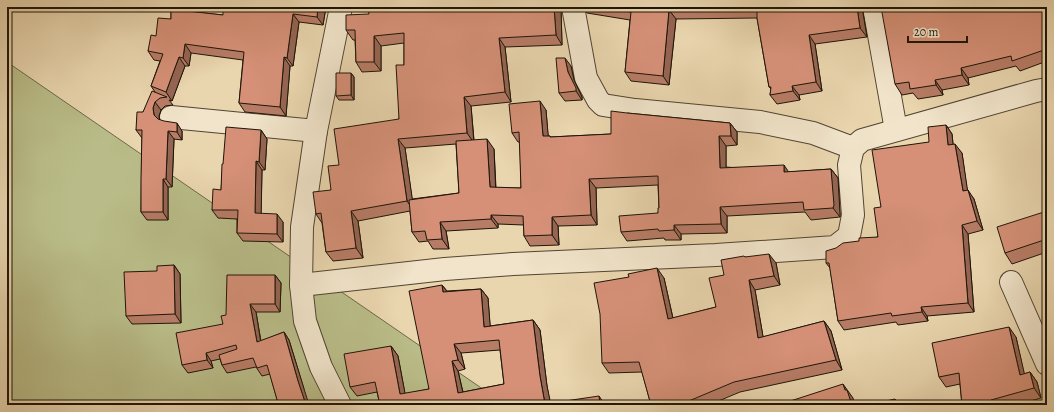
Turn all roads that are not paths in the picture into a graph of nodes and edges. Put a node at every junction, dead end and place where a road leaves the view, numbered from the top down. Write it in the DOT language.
graph roads {
  1 [pos="341,7"];
  2 [pos="573,7"];
  3 [pos="874,7"];
  4 [pos="1047,89"];
  5 [pos="171,117"];
  6 [pos="896,130"];
  7 [pos="316,131"];
  8 [pos="853,148"];
  9 [pos="1011,282"];
  10 [pos="301,285"];
  11 [pos="1047,364"];
  12 [pos="340,405"];
  1 -- 7 [label="street"];
  2 -- 8 [label="street"];
  3 -- 6 [label="street"];
  4 -- 6 [label="street"];
  5 -- 7 [label="street"];
  6 -- 8 [label="street"];
  7 -- 10 [label="street"];
  8 -- 10 [label="street"];
  9 -- 11 [label="street"];
  10 -- 12 [label="street"];
}
